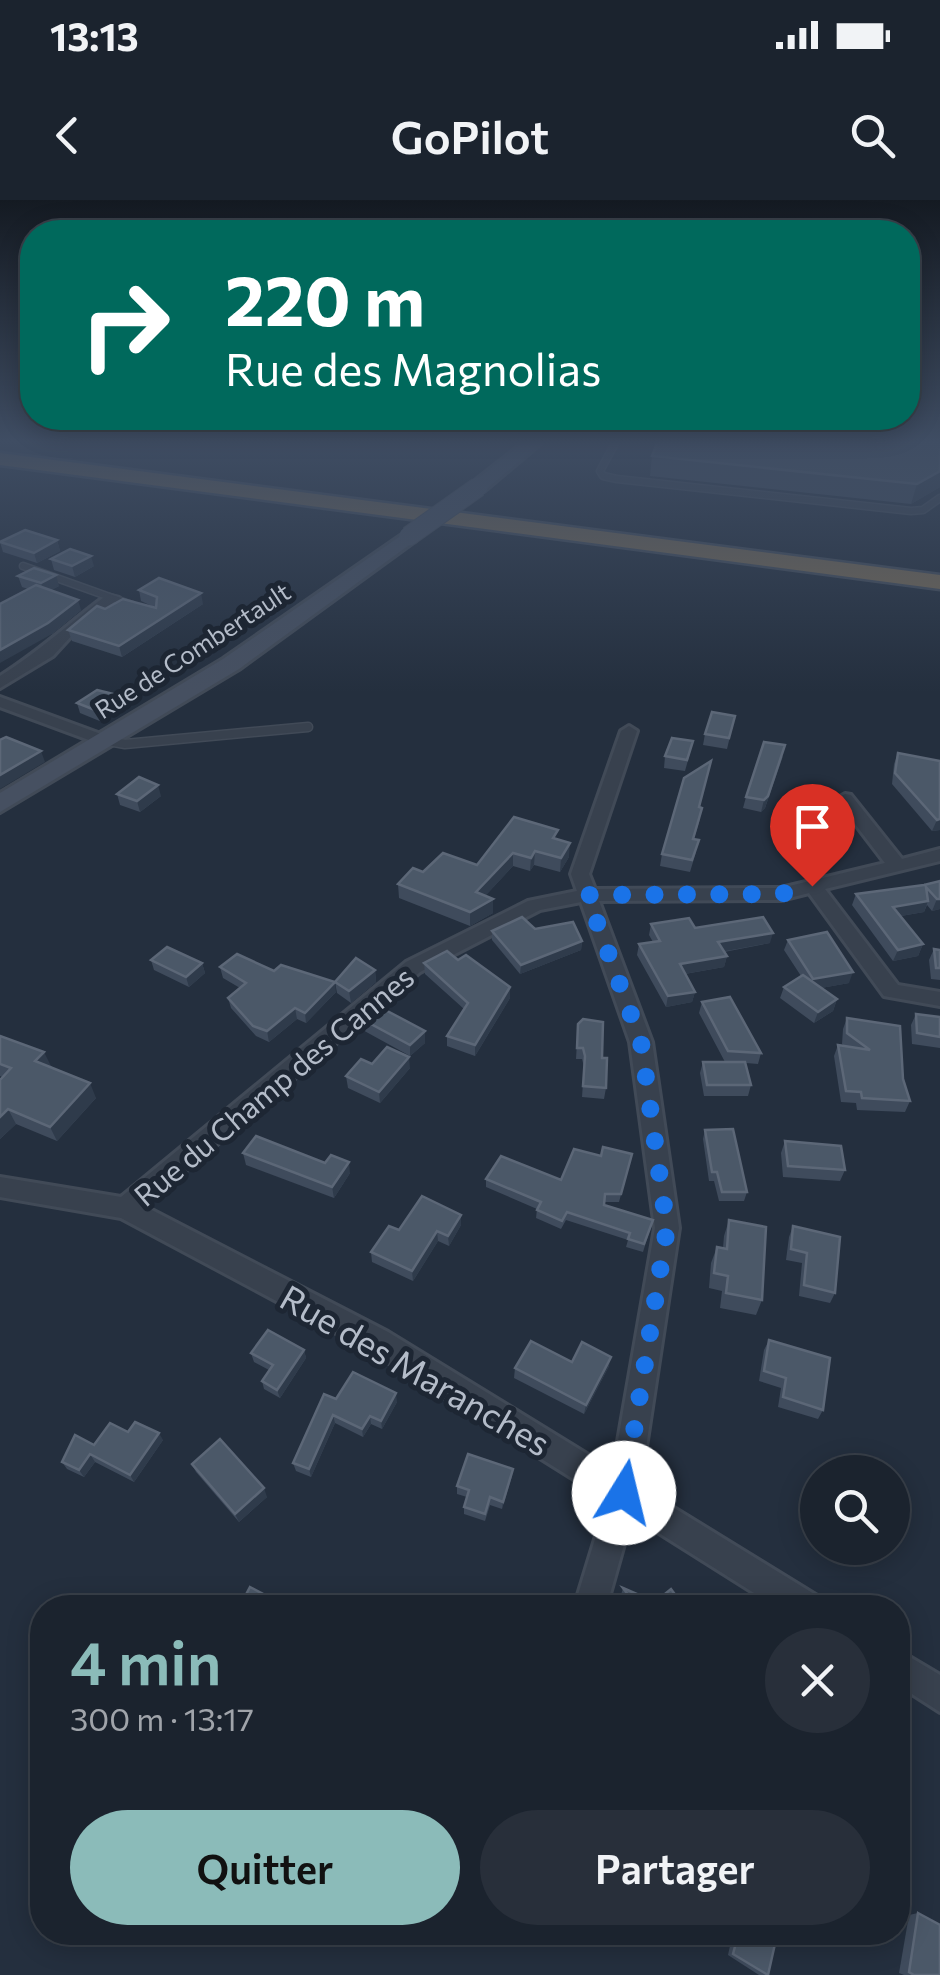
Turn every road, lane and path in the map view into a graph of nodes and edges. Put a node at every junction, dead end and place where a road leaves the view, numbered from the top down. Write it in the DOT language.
graph roads {
  1 [pos="423,526"];
  2 [pos="514,526"];
  3 [pos="645,526"];
  4 [pos="940,564"];
  5 [pos="23,566"];
  6 [pos="940,582"];
  7 [pos="112,598"];
  8 [pos="140,608"];
  9 [pos="0,682"];
  10 [pos="0,702"];
  11 [pos="308,727"];
  12 [pos="629,731"];
  13 [pos="103,740"];
  14 [pos="845,799"];
  15 [pos="0,804"];
  16 [pos="940,855"];
  17 [pos="897,865"];
  18 [pos="812,886"];
  19 [pos="587,895"];
  20 [pos="940,999"];
  21 [pos="1,1188"];
  22 [pos="125,1208"];
  23 [pos="624,1493"];
  24 [pos="594,1595"];
  25 [pos="787,1595"];
  26 [pos="910,1674"];
  27 [pos="940,1694"];
  1 -- 13 [label="street, Rue de Combertault, bridge"];
  2 -- 6 [label="highway"];
  3 -- 4 [label="highway"];
  5 -- 7 [label="lane"];
  7 -- 8 [label="lane"];
  7 -- 9 [label="street"];
  10 -- 13 [label="street"];
  11 -- 13 [label="lane"];
  12 -- 19 [label="street"];
  13 -- 15 [label="street, Rue de Combertault"];
  14 -- 17 [label="street"];
  16 -- 17 [label="street, Rue du Champ des Cannes"];
  17 -- 18 [label="street, Rue du Champ des Cannes"];
  18 -- 19 [label="street, Rue du Champ des Cannes"];
  18 -- 20 [label="street"];
  19 -- 22 [label="street, Rue du Champ des Cannes"];
  19 -- 23 [label="street"];
  21 -- 22 [label="street, Rue des Maranches"];
  22 -- 23 [label="street, Rue des Maranches"];
  23 -- 24 [label="street"];
  23 -- 25 [label="street, Rue des Maranches"];
  26 -- 27 [label="street"];
}
